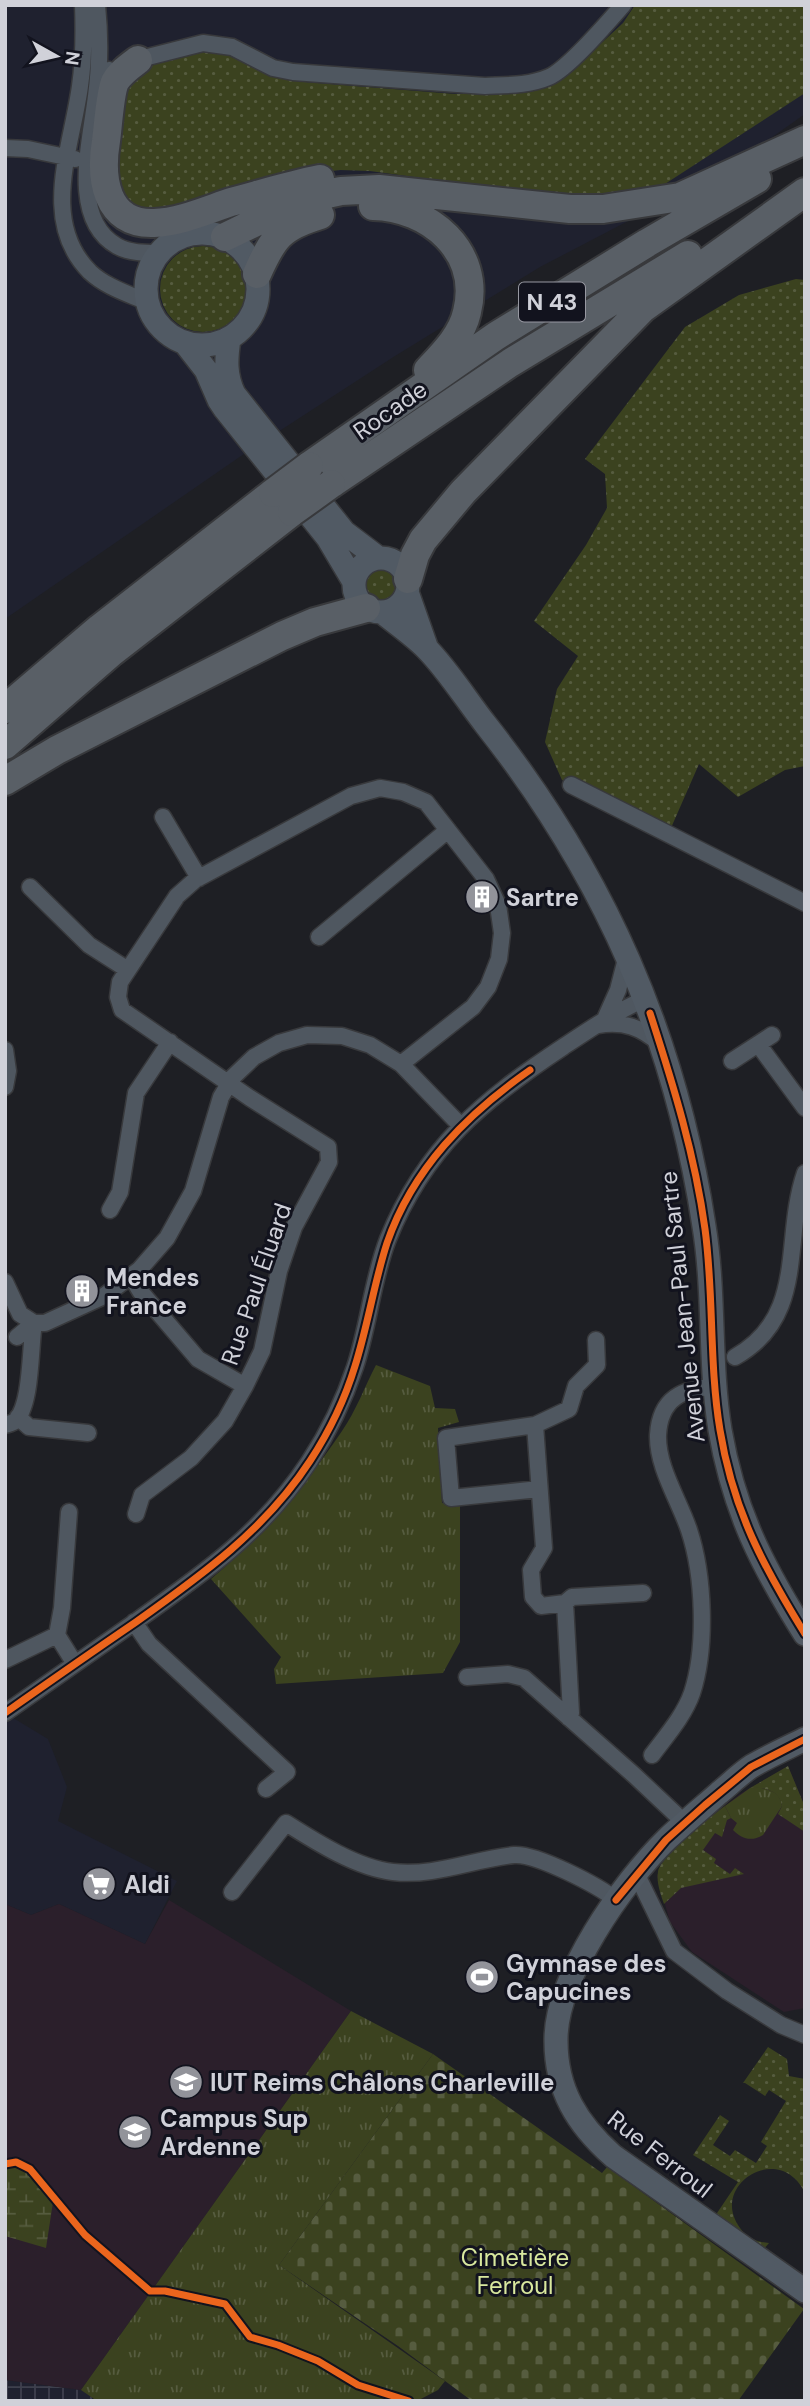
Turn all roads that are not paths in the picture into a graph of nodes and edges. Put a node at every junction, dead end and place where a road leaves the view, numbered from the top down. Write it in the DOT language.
graph roads {
  1 [pos="83,5"];
  2 [pos="97,5"];
  3 [pos="623,5"];
  4 [pos="138,60"];
  5 [pos="97,93"];
  6 [pos="805,140"];
  7 [pos="5,148"];
  8 [pos="805,153"];
  9 [pos="66,156"];
  10 [pos="87,166"];
  11 [pos="805,190"];
  12 [pos="435,194"];
  13 [pos="225,237"];
  14 [pos="159,253"];
  15 [pos="257,274"];
  16 [pos="148,302"];
  17 [pos="229,339"];
  18 [pos="185,343"];
  19 [pos="309,466"];
  20 [pos="282,502"];
  21 [pos="377,557"];
  22 [pos="353,580"];
  23 [pos="407,586"];
  24 [pos="374,610"];
  25 [pos="427,649"];
  26 [pos="5,709"];
  27 [pos="5,746"];
  28 [pos="5,780"];
  29 [pos="570,785"];
  30 [pos="163,817"];
  31 [pos="448,830"];
  32 [pos="199,878"];
  33 [pos="30,887"];
  34 [pos="805,903"];
  35 [pos="319,937"];
  36 [pos="627,955"];
  37 [pos="128,970"];
  38 [pos="645,999"];
  39 [pos="600,1022"];
  40 [pos="772,1035"];
  41 [pos="170,1042"];
  42 [pos="758,1044"];
  43 [pos="660,1045"];
  44 [pos="5,1050"];
  45 [pos="732,1061"];
  46 [pos="401,1064"];
  47 [pos="230,1083"];
  48 [pos="5,1087"];
  49 [pos="805,1108"];
  50 [pos="460,1125"];
  51 [pos="805,1173"];
  52 [pos="110,1210"];
  53 [pos="131,1276"];
  54 [pos="5,1282"];
  55 [pos="34,1323"];
  56 [pos="17,1337"];
  57 [pos="596,1339"];
  58 [pos="735,1357"];
  59 [pos="245,1386"];
  60 [pos="715,1387"];
  61 [pos="12,1421"];
  62 [pos="535,1426"];
  63 [pos="88,1433"];
  64 [pos="539,1489"];
  65 [pos="69,1512"];
  66 [pos="136,1514"];
  67 [pos="643,1593"];
  68 [pos="565,1603"];
  69 [pos="134,1622"];
  70 [pos="805,1634"];
  71 [pos="57,1635"];
  72 [pos="5,1660"];
  73 [pos="75,1664"];
  74 [pos="467,1676"];
  75 [pos="5,1713"];
  76 [pos="569,1717"];
  77 [pos="805,1739"];
  78 [pos="652,1755"];
  79 [pos="266,1789"];
  80 [pos="685,1823"];
  81 [pos="637,1875"];
  82 [pos="232,1892"];
  83 [pos="616,1900"];
  84 [pos="805,2035"];
  85 [pos="805,2291"];
  1 -- 9 [label="street"];
  2 -- 5 [label="street"];
  3 -- 4 [label="street"];
  4 -- 5 [label="street"];
  4 -- 12 [label="highway"];
  5 -- 10 [label="street"];
  6 -- 12 [label="highway"];
  7 -- 9 [label="street"];
  8 -- 19 [label="highway, Rocade / N 43"];
  9 -- 10 [label="street"];
  9 -- 16 [label="street"];
  10 -- 14 [label="street"];
  11 -- 20 [label="highway, N 43, bridge"];
  11 -- 23 [label="highway"];
  12 -- 13 [label="highway"];
  13 -- 14 [label="street"];
  13 -- 15 [label="street"];
  14 -- 16 [label="street"];
  15 -- 17 [label="street"];
  15 -- 19 [label="highway"];
  16 -- 18 [label="street"];
  17 -- 18 [label="street"];
  17 -- 21 [label="street"];
  18 -- 22 [label="street"];
  19 -- 20 [label="highway, Rocade / N 43, bridge"];
  20 -- 26 [label="highway, Rocade / N 43"];
  20 -- 27 [label="highway, N 43"];
  21 -- 22 [label="street"];
  21 -- 23 [label="street"];
  22 -- 24 [label="street"];
  23 -- 24 [label="street"];
  23 -- 25 [label="street, Avenue Jean-Paul Sartre"];
  24 -- 25 [label="street, Avenue Jean-Paul Sartre"];
  24 -- 28 [label="highway"];
  25 -- 36 [label="street, Avenue Jean-Paul Sartre"];
  29 -- 34 [label="street"];
  30 -- 32 [label="street"];
  31 -- 32 [label="street"];
  31 -- 35 [label="street"];
  31 -- 46 [label="street"];
  32 -- 37 [label="street"];
  33 -- 37 [label="street"];
  36 -- 38 [label="street, Avenue Jean-Paul Sartre"];
  36 -- 39 [label="street"];
  37 -- 41 [label="street"];
  38 -- 39 [label="street"];
  38 -- 43 [label="street, Avenue Jean-Paul Sartre"];
  39 -- 43 [label="street"];
  39 -- 50 [label="street"];
  40 -- 42 [label="street"];
  41 -- 47 [label="street"];
  41 -- 52 [label="street"];
  42 -- 45 [label="street"];
  42 -- 49 [label="street"];
  43 -- 60 [label="street, Avenue Jean-Paul Sartre"];
  44 -- 48 [label="street"];
  46 -- 47 [label="street"];
  46 -- 50 [label="street"];
  47 -- 53 [label="street"];
  47 -- 59 [label="street, Rue Paul Éluard"];
  50 -- 69 [label="street"];
  51 -- 58 [label="street"];
  53 -- 55 [label="street"];
  53 -- 59 [label="street"];
  54 -- 55 [label="street"];
  55 -- 56 [label="street"];
  55 -- 61 [label="street"];
  57 -- 62 [label="street"];
  59 -- 66 [label="street, Rue Paul Éluard"];
  60 -- 70 [label="street, Avenue Jean-Paul Sartre"];
  60 -- 78 [label="street"];
  61 -- 63 [label="street"];
  62 -- 64 [label="street"];
  62 -- 64 [label="street"];
  64 -- 68 [label="street"];
  65 -- 71 [label="street"];
  67 -- 68 [label="street"];
  68 -- 76 [label="street"];
  69 -- 73 [label="street"];
  69 -- 79 [label="street"];
  71 -- 72 [label="street"];
  71 -- 73 [label="street"];
  73 -- 75 [label="street"];
  74 -- 76 [label="street"];
  76 -- 80 [label="street"];
  77 -- 80 [label="street, Rue Ferroul"];
  80 -- 81 [label="street, Rue Ferroul"];
  81 -- 83 [label="street, Rue Ferroul"];
  81 -- 84 [label="street"];
  82 -- 83 [label="street"];
  83 -- 85 [label="street, Rue Ferroul"];
}
